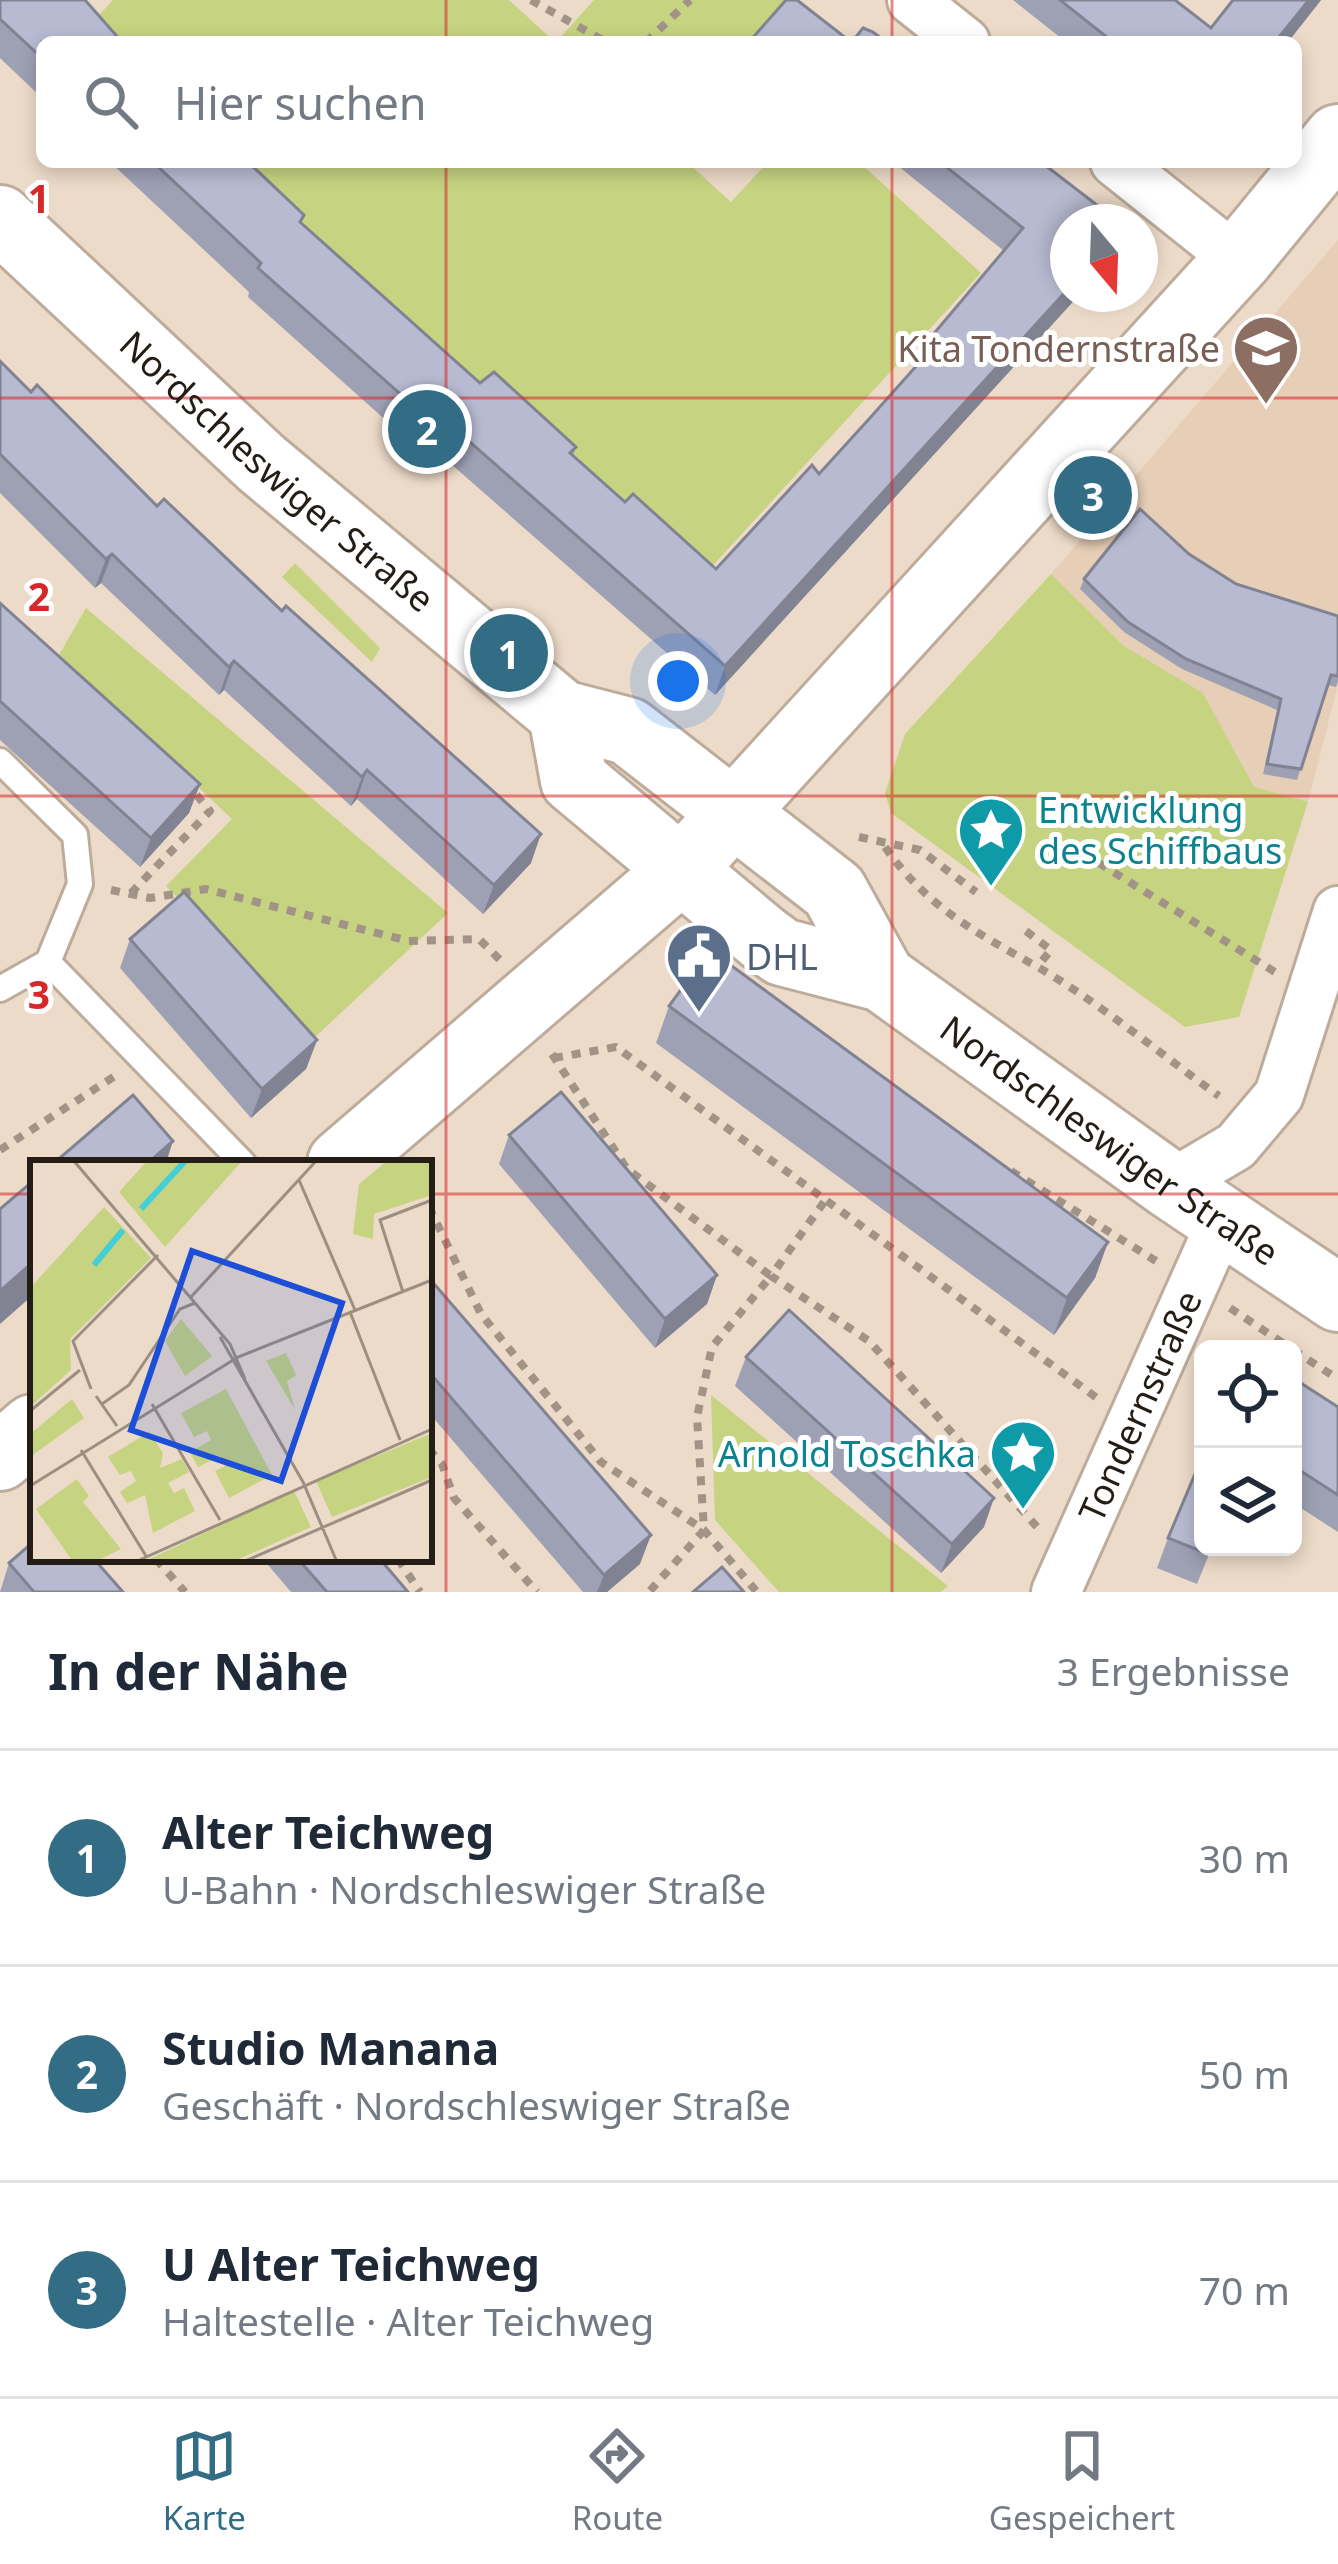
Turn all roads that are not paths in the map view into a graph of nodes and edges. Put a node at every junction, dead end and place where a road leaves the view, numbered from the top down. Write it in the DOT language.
graph roads {
  1 [pos="912,0"];
  2 [pos="957,36"];
  3 [pos="1338,138"];
  4 [pos="1123,168"];
  5 [pos="0,219"];
  6 [pos="1238,260"];
  7 [pos="562,714"];
  8 [pos="0,761"];
  9 [pos="735,812"];
  10 [pos="681,870"];
  11 [pos="1338,911"];
  12 [pos="48,962"];
  13 [pos="882,978"];
  14 [pos="0,989"];
  15 [pos="240,1160"];
  16 [pos="344,1160"];
  17 [pos="1196,1203"];
  18 [pos="1338,1298"];
  19 [pos="30,1431"];
  20 [pos="0,1457"];
  21 [pos="1062,1577"];
  1 -- 2 [label="street"];
  3 -- 6 [label="main road"];
  4 -- 6 [label="street"];
  5 -- 7 [label="main road, Nordschleswiger Straße"];
  6 -- 9 [label="main road"];
  7 -- 9 [label="main road, Nordschleswiger Straße"];
  7 -- 10 [label="main road, Nordschleswiger Straße"];
  8 -- 12 [label="lane"];
  9 -- 10 [label="main road"];
  9 -- 13 [label="main road, Nordschleswiger Straße"];
  10 -- 13 [label="main road, Nordschleswiger Straße"];
  10 -- 16 [label="main road"];
  11 -- 17 [label="street"];
  12 -- 14 [label="lane"];
  12 -- 15 [label="lane"];
  13 -- 17 [label="main road, Nordschleswiger Straße"];
  17 -- 18 [label="main road, Nordschleswiger Straße"];
  17 -- 21 [label="street, Tondernstraße"];
  19 -- 20 [label="main road"];
}
